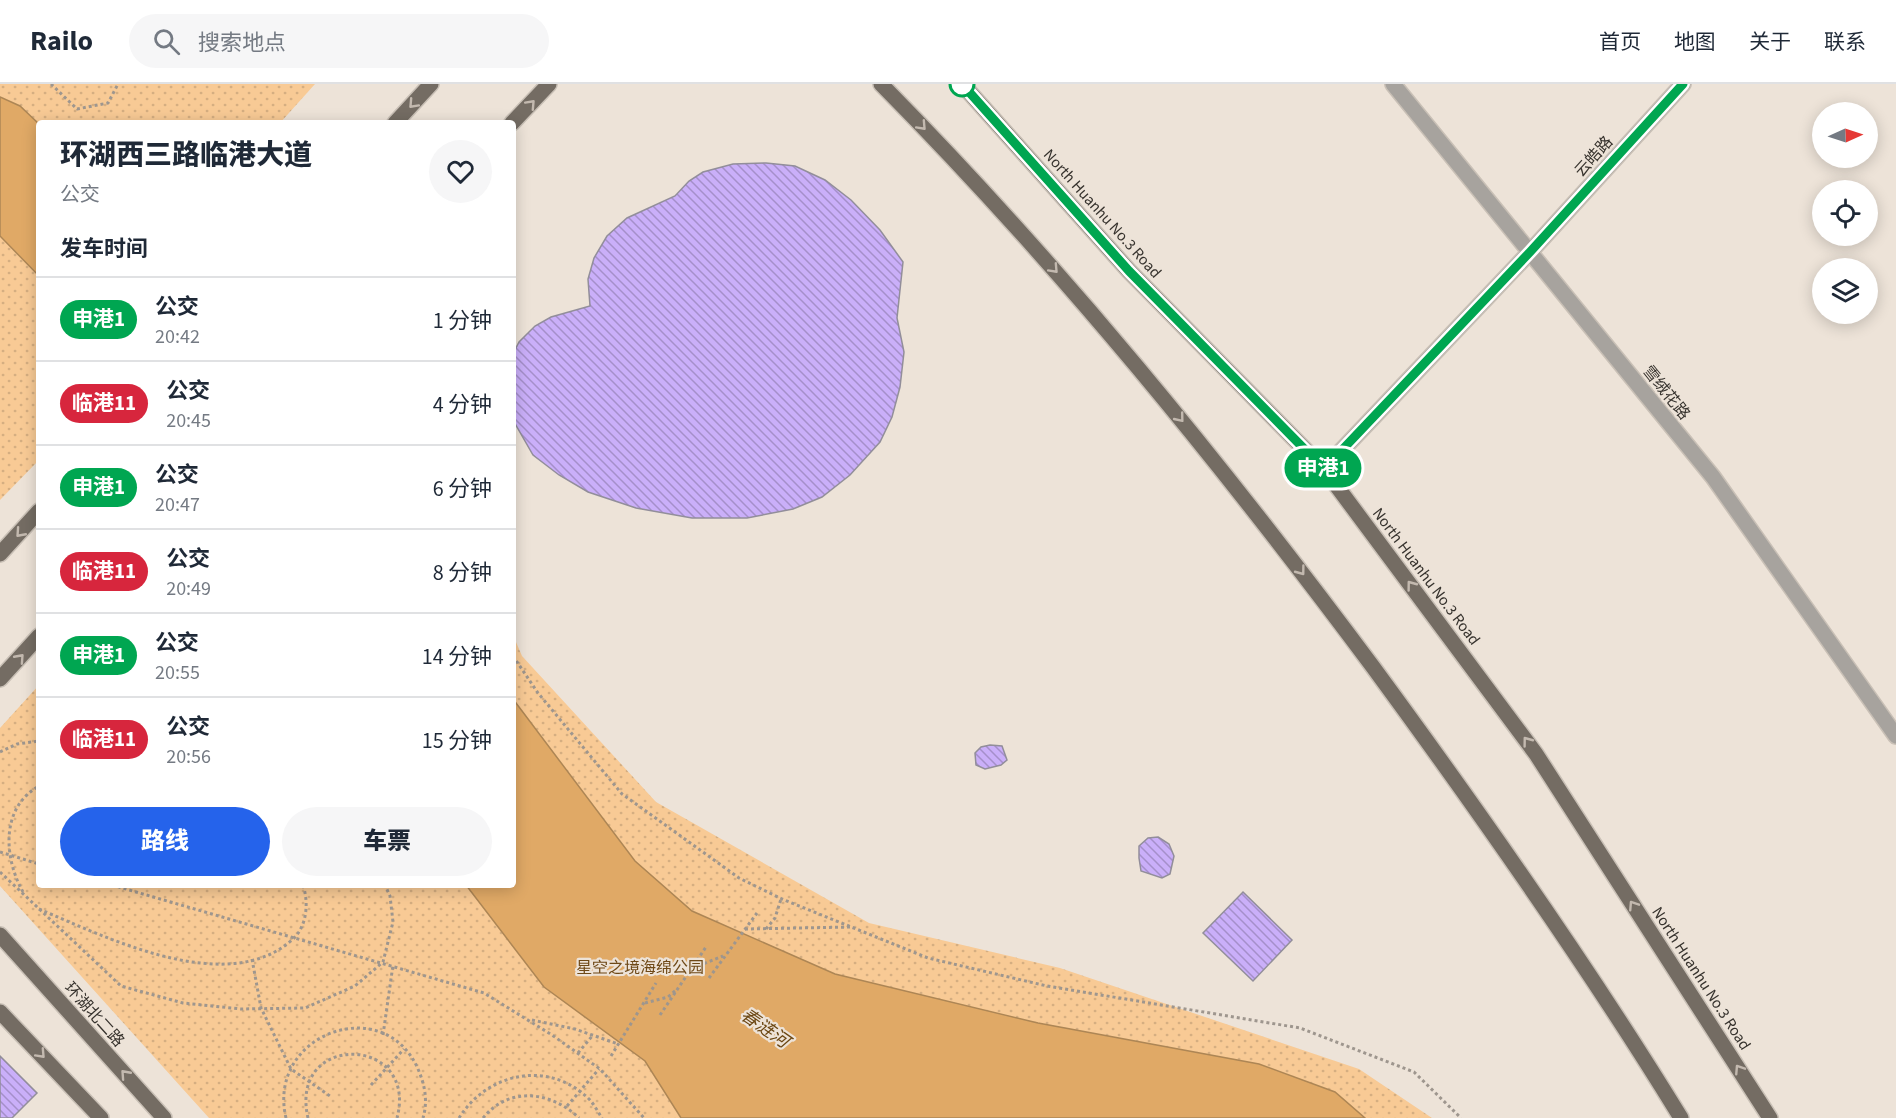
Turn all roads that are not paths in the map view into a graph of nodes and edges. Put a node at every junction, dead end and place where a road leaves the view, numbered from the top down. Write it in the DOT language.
graph roads {
  1 [pos="431,84"];
  2 [pos="549,84"];
  3 [pos="881,84"];
  4 [pos="962,84"];
  5 [pos="1394,84"];
  6 [pos="1683,84"];
  7 [pos="398,120"];
  8 [pos="516,120"];
  9 [pos="1530,252"];
  10 [pos="1324,469"];
  11 [pos="36,514"];
  12 [pos="0,554"];
  13 [pos="36,639"];
  14 [pos="0,679"];
  15 [pos="1896,736"];
  16 [pos="0,935"];
  17 [pos="0,1012"];
  18 [pos="102,1118"];
  19 [pos="164,1118"];
  20 [pos="1681,1118"];
  21 [pos="1770,1118"];
  1 -- 7 [label="main road, one-way"];
  8 -- 2 [label="main road, one-way"];
  3 -- 20 [label="main road, one-way"];
  4 -- 10 [label="main road, North Huanhu No.3 Road"];
  5 -- 9 [label="street, 雪绒花路"];
  6 -- 9 [label="street, 云皓路"];
  9 -- 10 [label="street, 云皓路"];
  9 -- 15 [label="street, 雪绒花路"];
  21 -- 10 [label="main road, North Huanhu No.3 Road, one-way"];
  11 -- 12 [label="main road, one-way"];
  14 -- 13 [label="main road, one-way"];
  19 -- 16 [label="main road, 环湖北二路, one-way"];
  17 -- 18 [label="main road, one-way"];
}
